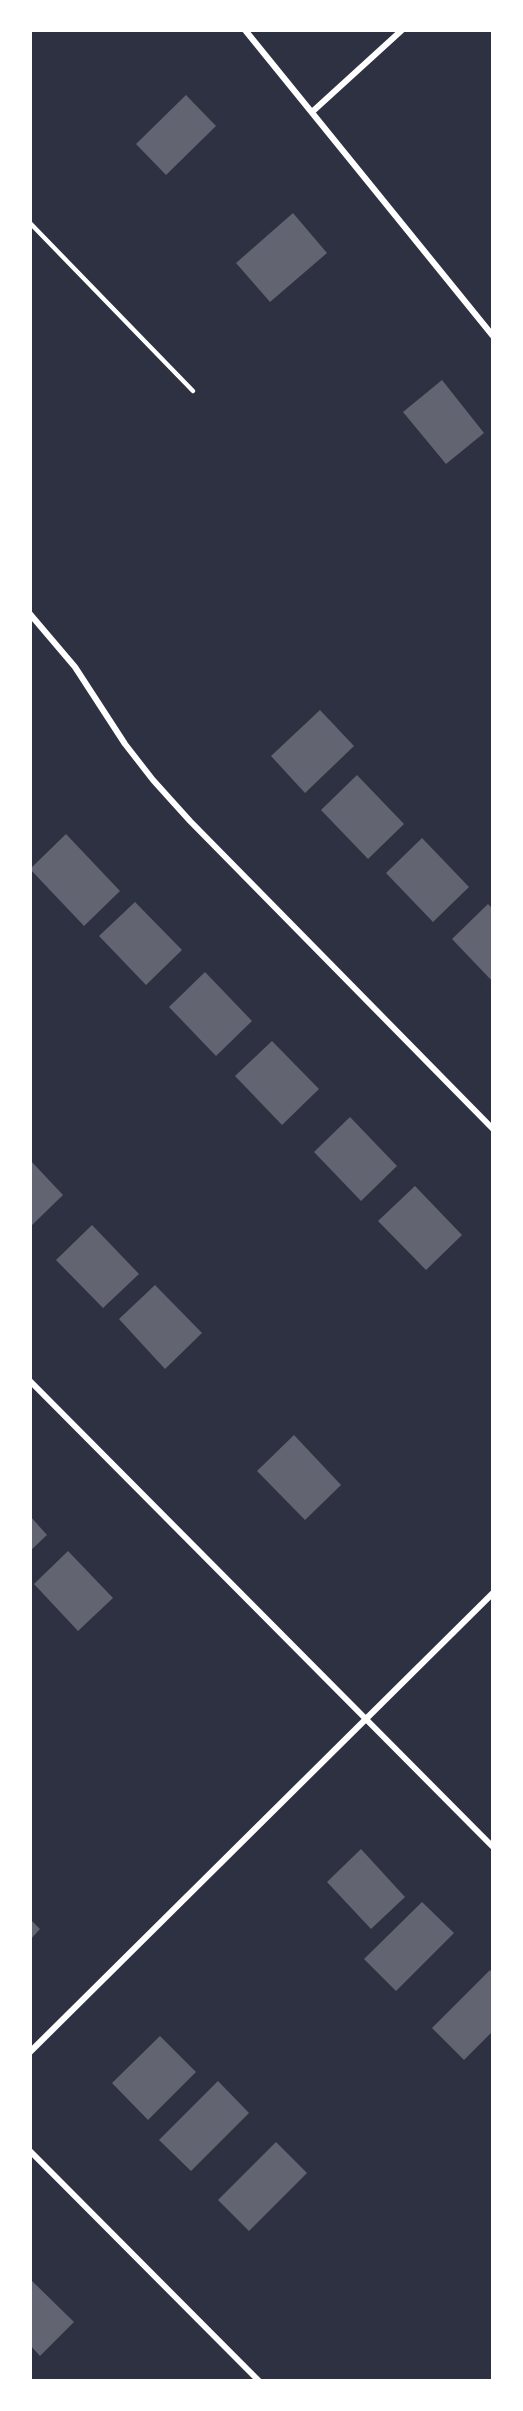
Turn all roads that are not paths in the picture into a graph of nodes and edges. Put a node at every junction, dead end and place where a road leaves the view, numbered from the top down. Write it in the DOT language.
graph roads {
  1 [pos="245,30"];
  2 [pos="402,30"];
  3 [pos="312,112"];
  4 [pos="30,223"];
  5 [pos="492,332"];
  6 [pos="193,391"];
  7 [pos="30,614"];
  8 [pos="493,1129"];
  9 [pos="30,1381"];
  10 [pos="493,1593"];
  11 [pos="364,1718"];
  12 [pos="493,1847"];
  13 [pos="30,2052"];
  14 [pos="30,2151"];
  15 [pos="259,2381"];
  1 -- 3 [label="street"];
  2 -- 3 [label="street"];
  3 -- 5 [label="street"];
  4 -- 6 [label="lane"];
  7 -- 8 [label="street"];
  9 -- 11 [label="street"];
  10 -- 11 [label="street"];
  11 -- 12 [label="street"];
  11 -- 13 [label="street"];
  14 -- 15 [label="street"];
}
